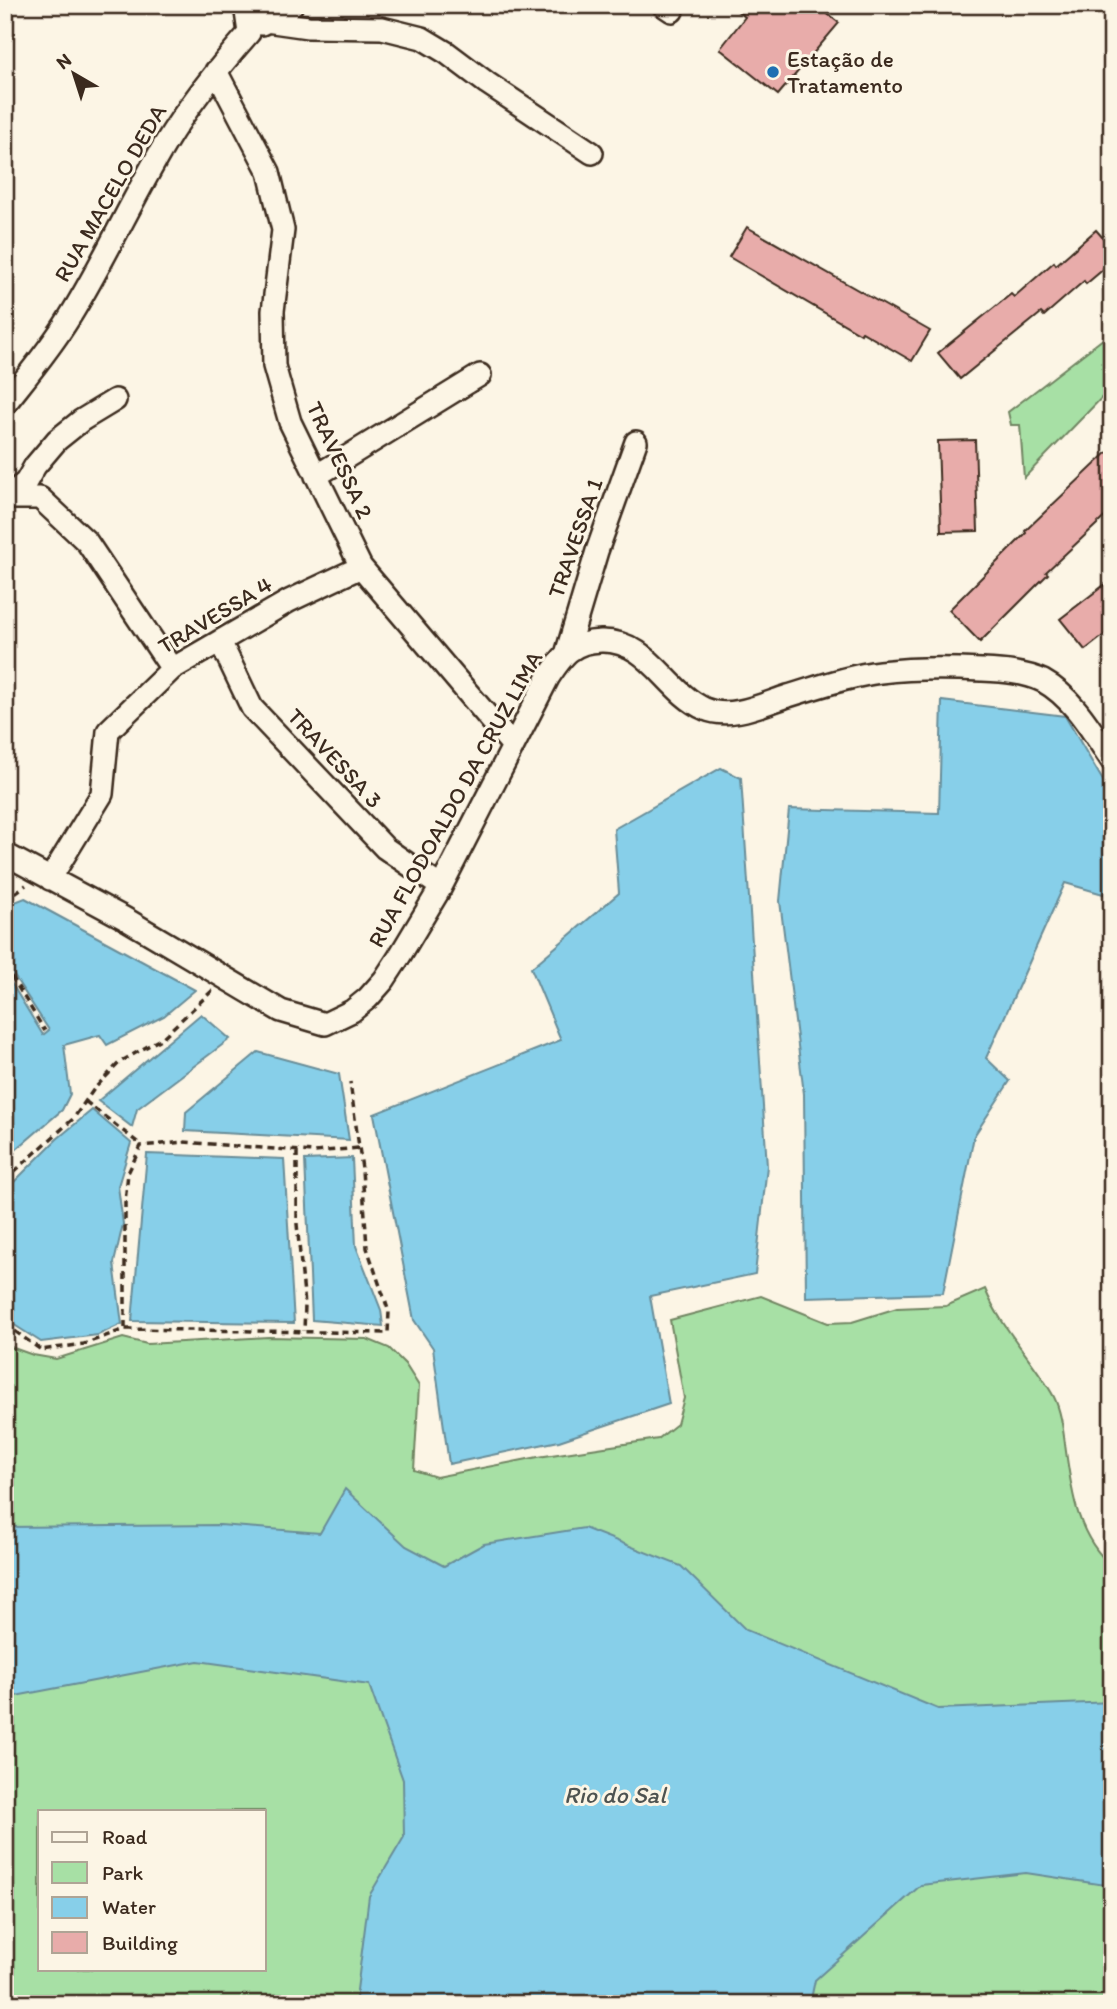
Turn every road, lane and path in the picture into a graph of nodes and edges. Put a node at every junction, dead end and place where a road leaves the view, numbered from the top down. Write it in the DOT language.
graph roads {
  1 [pos="245,5"];
  2 [pos="292,5"];
  3 [pos="267,21"];
  4 [pos="249,33"];
  5 [pos="216,71"];
  6 [pos="592,153"];
  7 [pos="480,375"];
  8 [pos="115,400"];
  9 [pos="5,404"];
  10 [pos="636,442"];
  11 [pos="316,476"];
  12 [pos="5,498"];
  13 [pos="361,567"];
  14 [pos="220,641"];
  15 [pos="567,651"];
  16 [pos="172,669"];
  17 [pos="513,746"];
  18 [pos="1112,761"];
  19 [pos="5,854"];
  20 [pos="45,877"];
  21 [pos="441,887"];
  22 [pos="5,900"];
  23 [pos="5,966"];
  24 [pos="225,979"];
  25 [pos="45,1031"];
  26 [pos="351,1082"];
  27 [pos="85,1101"];
  28 [pos="141,1146"];
  29 [pos="359,1148"];
  30 [pos="297,1151"];
  31 [pos="5,1180"];
  32 [pos="5,1324"];
  33 [pos="125,1329"];
  34 [pos="304,1332"];
  1 -- 4 [label="street"];
  2 -- 3 [label="street, RUA MACELO DEDA"];
  3 -- 4 [label="street, RUA MACELO DEDA"];
  3 -- 6 [label="street"];
  4 -- 5 [label="street, RUA MACELO DEDA"];
  5 -- 9 [label="street, RUA MACELO DEDA"];
  5 -- 11 [label="street, TRAVESSA 2"];
  7 -- 11 [label="street"];
  8 -- 12 [label="street"];
  10 -- 15 [label="street, TRAVESSA 1"];
  11 -- 13 [label="street, TRAVESSA 2"];
  12 -- 16 [label="street"];
  13 -- 14 [label="street, TRAVESSA 4"];
  13 -- 17 [label="street, TRAVESSA 2"];
  14 -- 16 [label="street, TRAVESSA 4"];
  14 -- 21 [label="street, TRAVESSA 3"];
  15 -- 17 [label="street, RUA FLODOALDO DA CRUZ LIMA"];
  15 -- 18 [label="street, RUA FLODOALDO DA CRUZ LIMA"];
  16 -- 20 [label="street, TRAVESSA 4"];
  17 -- 21 [label="street, RUA FLODOALDO DA CRUZ LIMA"];
  19 -- 20 [label="street, RUA FLODOALDO DA CRUZ LIMA"];
  20 -- 22 [label="path"];
  20 -- 24 [label="street, RUA FLODOALDO DA CRUZ LIMA"];
  21 -- 24 [label="street, RUA FLODOALDO DA CRUZ LIMA"];
  23 -- 25 [label="path"];
  24 -- 27 [label="path"];
  26 -- 29 [label="path"];
  27 -- 28 [label="path"];
  27 -- 31 [label="path"];
  28 -- 30 [label="path"];
  28 -- 33 [label="path"];
  29 -- 30 [label="path"];
  29 -- 34 [label="path"];
  30 -- 34 [label="path"];
  32 -- 33 [label="path"];
  33 -- 34 [label="path"];
}
